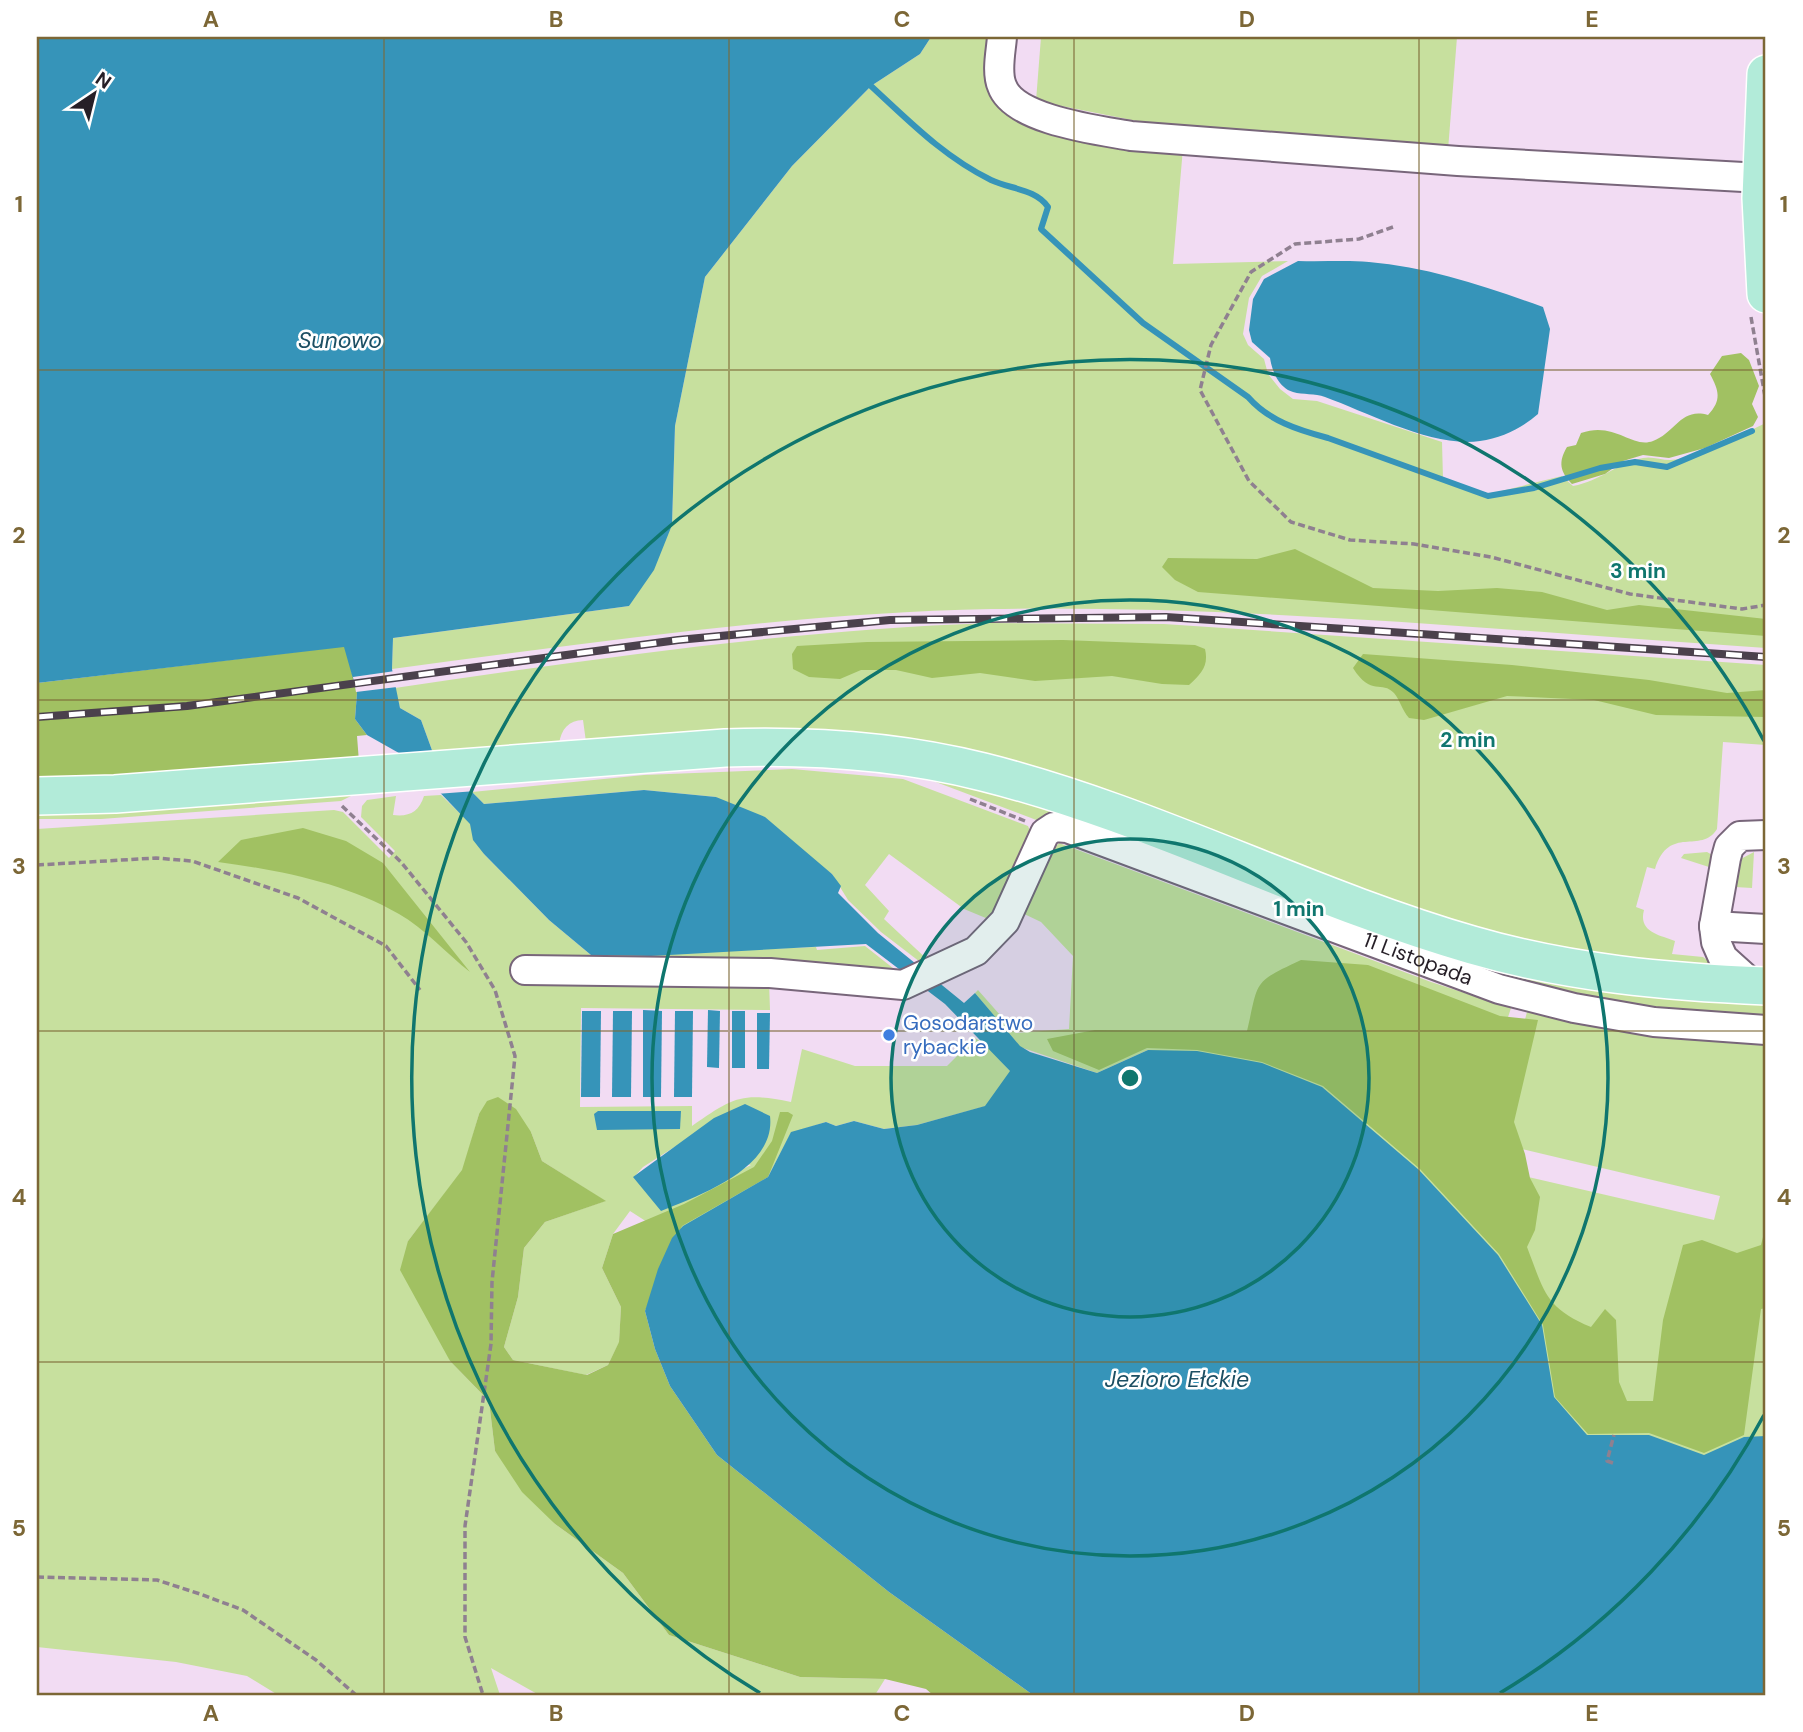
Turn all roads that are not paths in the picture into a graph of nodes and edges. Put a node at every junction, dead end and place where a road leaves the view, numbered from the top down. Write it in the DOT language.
graph roads {
  1 [pos="1002,37"];
  2 [pos="1766,74"];
  3 [pos="1761,178"];
  4 [pos="1766,295"];
  5 [pos="37,796"];
  6 [pos="1766,835"];
  7 [pos="1714,926"];
  8 [pos="1766,929"];
  9 [pos="525,970"];
  10 [pos="1760,986"];
  11 [pos="1766,1030"];
  1 -- 3 [label="street"];
  2 -- 3 [label="main road"];
  3 -- 4 [label="main road"];
  5 -- 10 [label="main road"];
  6 -- 7 [label="street"];
  7 -- 8 [label="street"];
  7 -- 10 [label="street"];
  9 -- 11 [label="street, 11 Listopada"];
}
